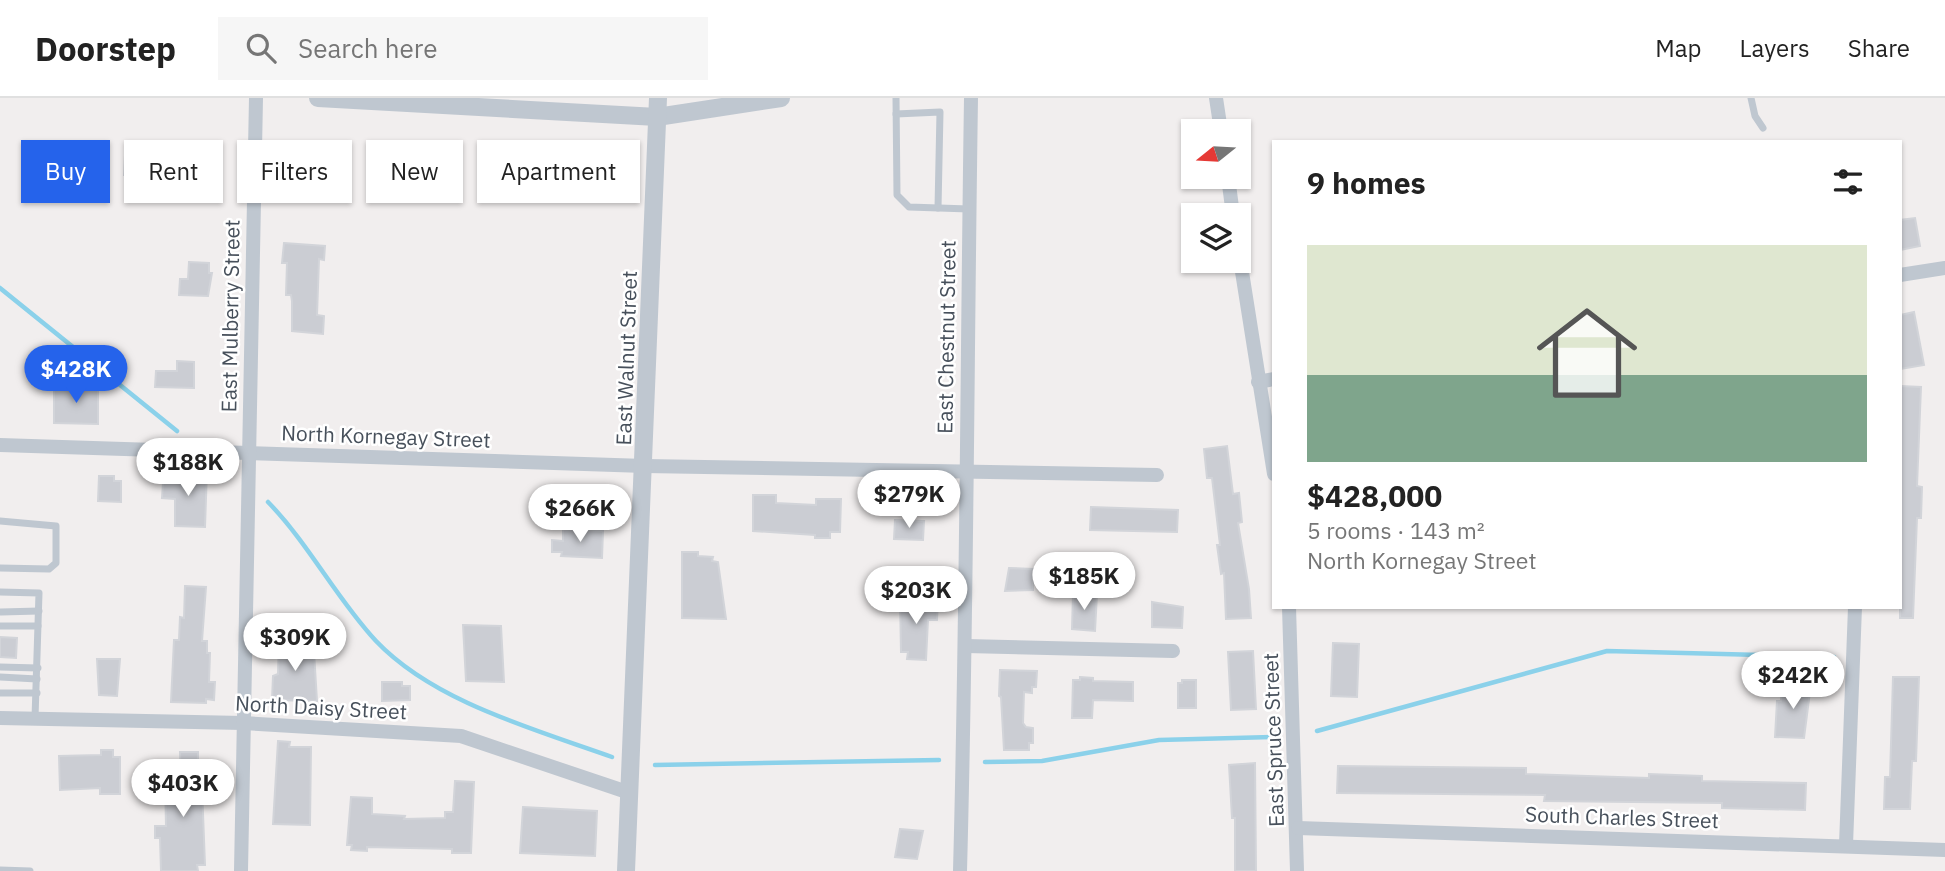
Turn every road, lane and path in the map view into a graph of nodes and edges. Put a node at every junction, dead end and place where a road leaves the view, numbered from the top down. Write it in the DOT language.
graph roads {
  1 [pos="256,98"];
  2 [pos="318,98"];
  3 [pos="658,98"];
  4 [pos="781,98"];
  5 [pos="896,98"];
  6 [pos="971,98"];
  7 [pos="1216,98"];
  8 [pos="1751,98"];
  9 [pos="897,114"];
  10 [pos="657,117"];
  11 [pos="1219,119"];
  12 [pos="1763,128"];
  13 [pos="938,208"];
  14 [pos="969,209"];
  15 [pos="1945,268"];
  16 [pos="1242,273"];
  17 [pos="1902,275"];
  18 [pos="1272,379"];
  19 [pos="1258,382"];
  20 [pos="0,445"];
  21 [pos="248,452"];
  22 [pos="1272,462"];
  23 [pos="645,466"];
  24 [pos="965,471"];
  25 [pos="1157,475"];
  26 [pos="0,521"];
  27 [pos="0,568"];
  28 [pos="0,592"];
  29 [pos="1289,609"];
  30 [pos="1855,609"];
  31 [pos="39,611"];
  32 [pos="1,612"];
  33 [pos="1,626"];
  34 [pos="38,626"];
  35 [pos="966,646"];
  36 [pos="1172,651"];
  37 [pos="0,667"];
  38 [pos="38,668"];
  39 [pos="0,677"];
  40 [pos="37,679"];
  41 [pos="0,693"];
  42 [pos="37,693"];
  43 [pos="0,718"];
  44 [pos="35,719"];
  45 [pos="243,723"];
  46 [pos="630,793"];
  47 [pos="1298,828"];
  48 [pos="1846,845"];
  49 [pos="1945,850"];
  50 [pos="0,870"];
  51 [pos="30,871"];
  52 [pos="241,871"];
  53 [pos="626,871"];
  54 [pos="960,871"];
  55 [pos="1297,871"];
  1 -- 21 [label="street, East Mulberry Street"];
  2 -- 10 [label="street"];
  3 -- 10 [label="street, East Walnut Street"];
  4 -- 10 [label="street"];
  5 -- 9 [label="lane"];
  6 -- 14 [label="street, East Chestnut Street"];
  7 -- 11 [label="street"];
  8 -- 12 [label="lane"];
  9 -- 13 [label="lane"];
  9 -- 13 [label="lane"];
  10 -- 23 [label="street, East Walnut Street"];
  13 -- 14 [label="lane"];
  14 -- 24 [label="street, East Chestnut Street"];
  15 -- 17 [label="street"];
  16 -- 19 [label="street"];
  18 -- 19 [label="street"];
  19 -- 22 [label="street"];
  20 -- 21 [label="street, North Kornegay Street"];
  21 -- 23 [label="street, North Kornegay Street"];
  21 -- 45 [label="street, East Mulberry Street"];
  23 -- 24 [label="street, North Kornegay Street"];
  23 -- 46 [label="street, East Walnut Street"];
  24 -- 25 [label="street, North Kornegay Street"];
  24 -- 35 [label="street, East Chestnut Street"];
  26 -- 27 [label="lane"];
  28 -- 31 [label="lane"];
  29 -- 47 [label="street, East Spruce Street"];
  30 -- 48 [label="street"];
  31 -- 32 [label="lane"];
  31 -- 34 [label="lane"];
  33 -- 34 [label="lane"];
  34 -- 38 [label="lane"];
  35 -- 36 [label="street"];
  35 -- 54 [label="street, East Chestnut Street"];
  37 -- 38 [label="lane"];
  38 -- 40 [label="lane"];
  39 -- 40 [label="lane"];
  40 -- 42 [label="lane"];
  41 -- 42 [label="lane"];
  42 -- 44 [label="lane"];
  43 -- 44 [label="street, North Daisy Street"];
  44 -- 45 [label="street, North Daisy Street"];
  45 -- 46 [label="street, North Daisy Street"];
  45 -- 52 [label="street, East Mulberry Street"];
  46 -- 53 [label="street, East Walnut Street"];
  47 -- 48 [label="street, South Charles Street"];
  47 -- 55 [label="street, East Spruce Street"];
  48 -- 49 [label="street, South Charles Street"];
  50 -- 51 [label="lane"];
}
